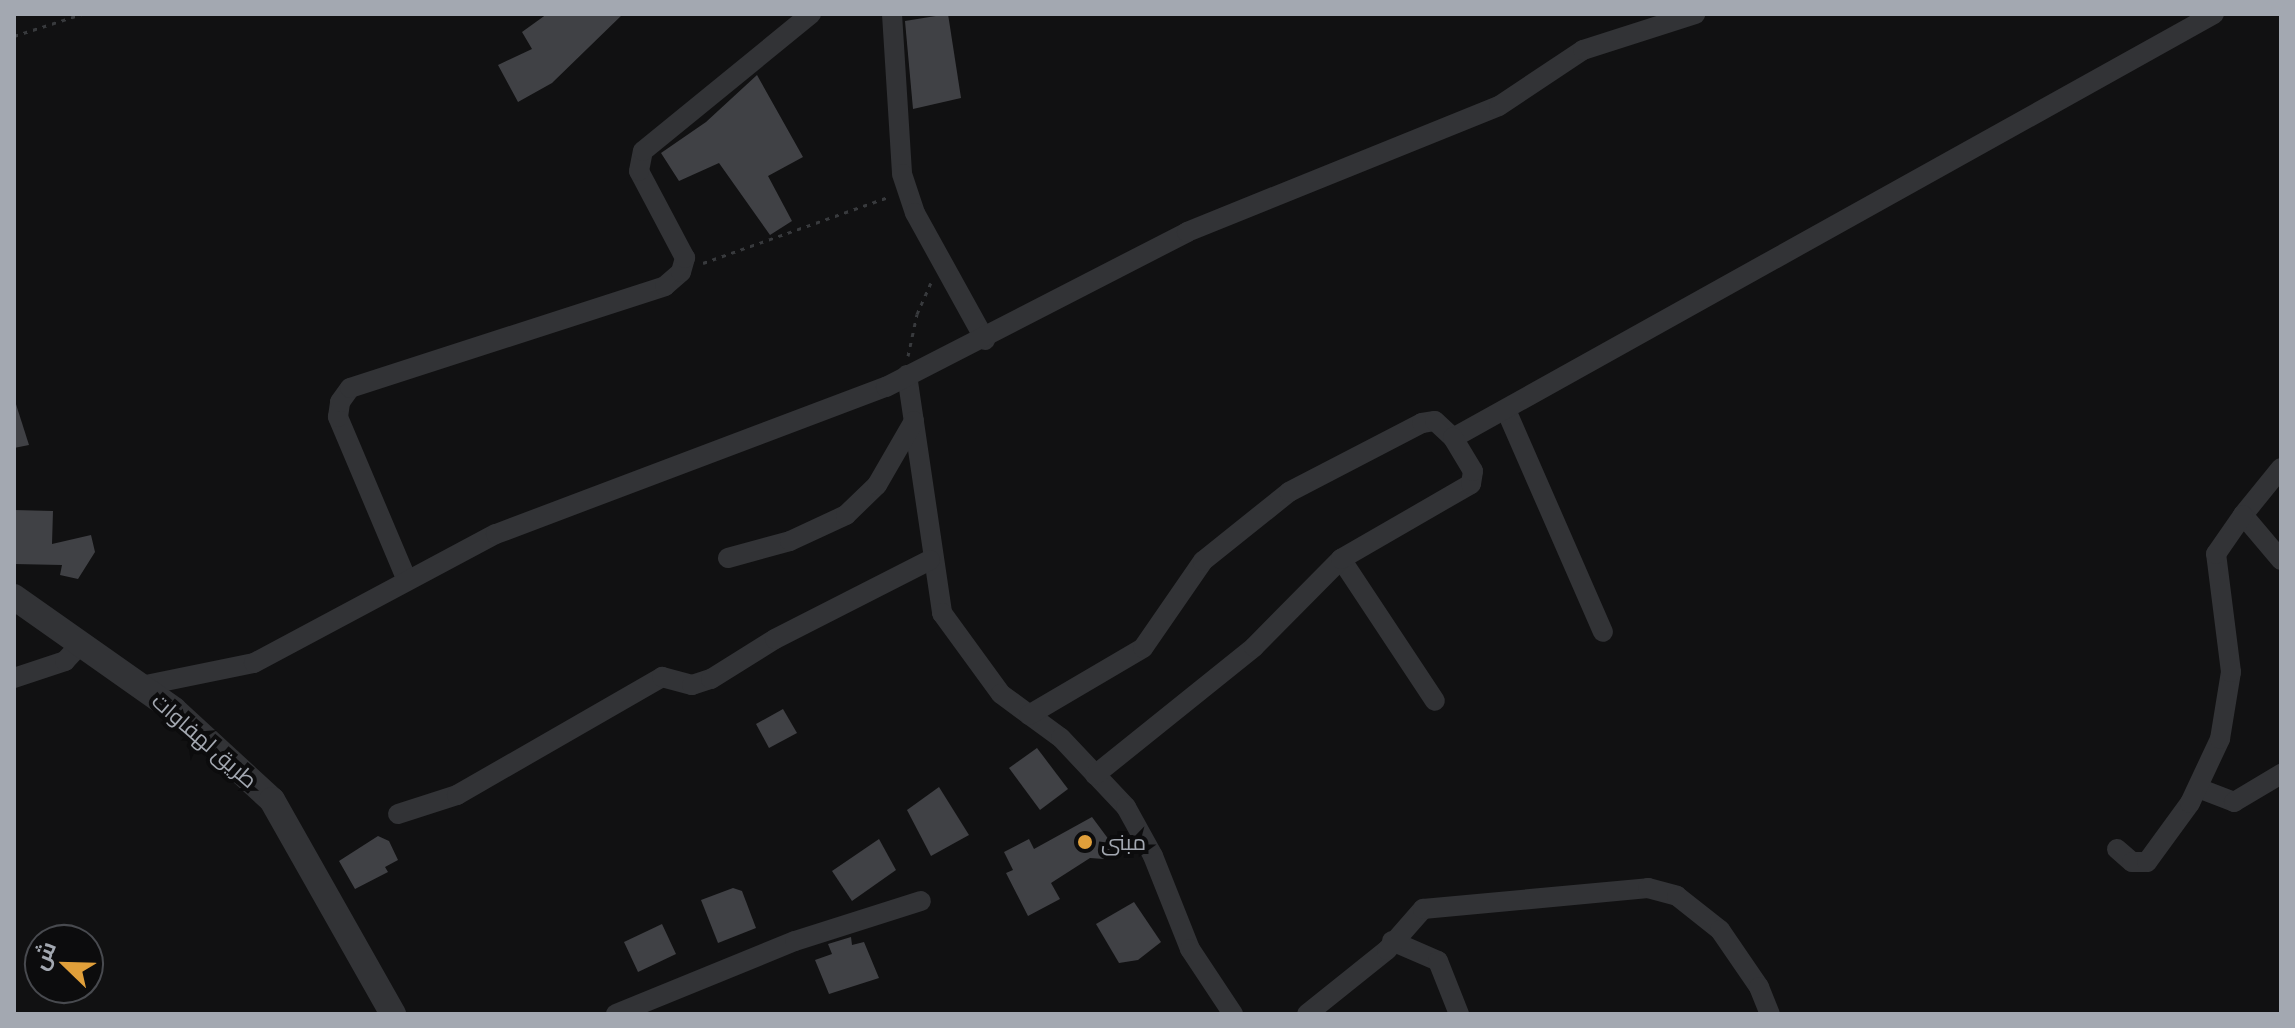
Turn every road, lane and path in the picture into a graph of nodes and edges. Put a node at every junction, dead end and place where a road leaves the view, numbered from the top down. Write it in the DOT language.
graph roads {
  1 [pos="82,14"];
  2 [pos="811,14"];
  3 [pos="892,14"];
  4 [pos="1695,14"];
  5 [pos="2214,14"];
  6 [pos="14,36"];
  7 [pos="907,190"];
  8 [pos="931,243"];
  9 [pos="688,268"];
  10 [pos="985,340"];
  11 [pos="907,375"];
  12 [pos="1506,410"];
  13 [pos="914,421"];
  14 [pos="1453,438"];
  15 [pos="2281,468"];
  16 [pos="2243,515"];
  17 [pos="728,558"];
  18 [pos="1341,559"];
  19 [pos="930,560"];
  20 [pos="2281,560"];
  21 [pos="406,578"];
  22 [pos="14,597"];
  23 [pos="1603,632"];
  24 [pos="81,644"];
  25 [pos="14,678"];
  26 [pos="141,686"];
  27 [pos="1435,701"];
  28 [pos="1029,715"];
  29 [pos="2281,774"];
  30 [pos="1095,775"];
  31 [pos="2198,788"];
  32 [pos="398,814"];
  33 [pos="2117,849"];
  34 [pos="921,901"];
  35 [pos="1392,941"];
  36 [pos="393,1014"];
  37 [pos="616,1014"];
  38 [pos="1233,1014"];
  39 [pos="1307,1014"];
  40 [pos="1459,1014"];
  41 [pos="1770,1014"];
  1 -- 6 [label="path"];
  2 -- 21 [label="street"];
  3 -- 7 [label="street"];
  4 -- 10 [label="street"];
  5 -- 12 [label="street"];
  7 -- 8 [label="street"];
  7 -- 9 [label="path"];
  8 -- 10 [label="street"];
  8 -- 11 [label="path"];
  10 -- 11 [label="street"];
  11 -- 13 [label="street"];
  11 -- 21 [label="street"];
  12 -- 14 [label="street"];
  12 -- 23 [label="street"];
  13 -- 17 [label="street"];
  13 -- 19 [label="street"];
  14 -- 18 [label="street"];
  14 -- 28 [label="street"];
  15 -- 16 [label="street"];
  16 -- 20 [label="street"];
  16 -- 31 [label="street"];
  18 -- 27 [label="street"];
  18 -- 30 [label="street"];
  19 -- 28 [label="street"];
  19 -- 32 [label="street"];
  21 -- 26 [label="street"];
  22 -- 24 [label="street, طريق لهفاوات"];
  24 -- 25 [label="street"];
  24 -- 26 [label="street, طريق لهفاوات"];
  26 -- 36 [label="street, طريق لهفاوات"];
  28 -- 30 [label="street"];
  29 -- 31 [label="street"];
  30 -- 38 [label="street"];
  31 -- 33 [label="street"];
  34 -- 37 [label="street"];
  35 -- 39 [label="street"];
  35 -- 40 [label="street"];
  35 -- 41 [label="street"];
}
